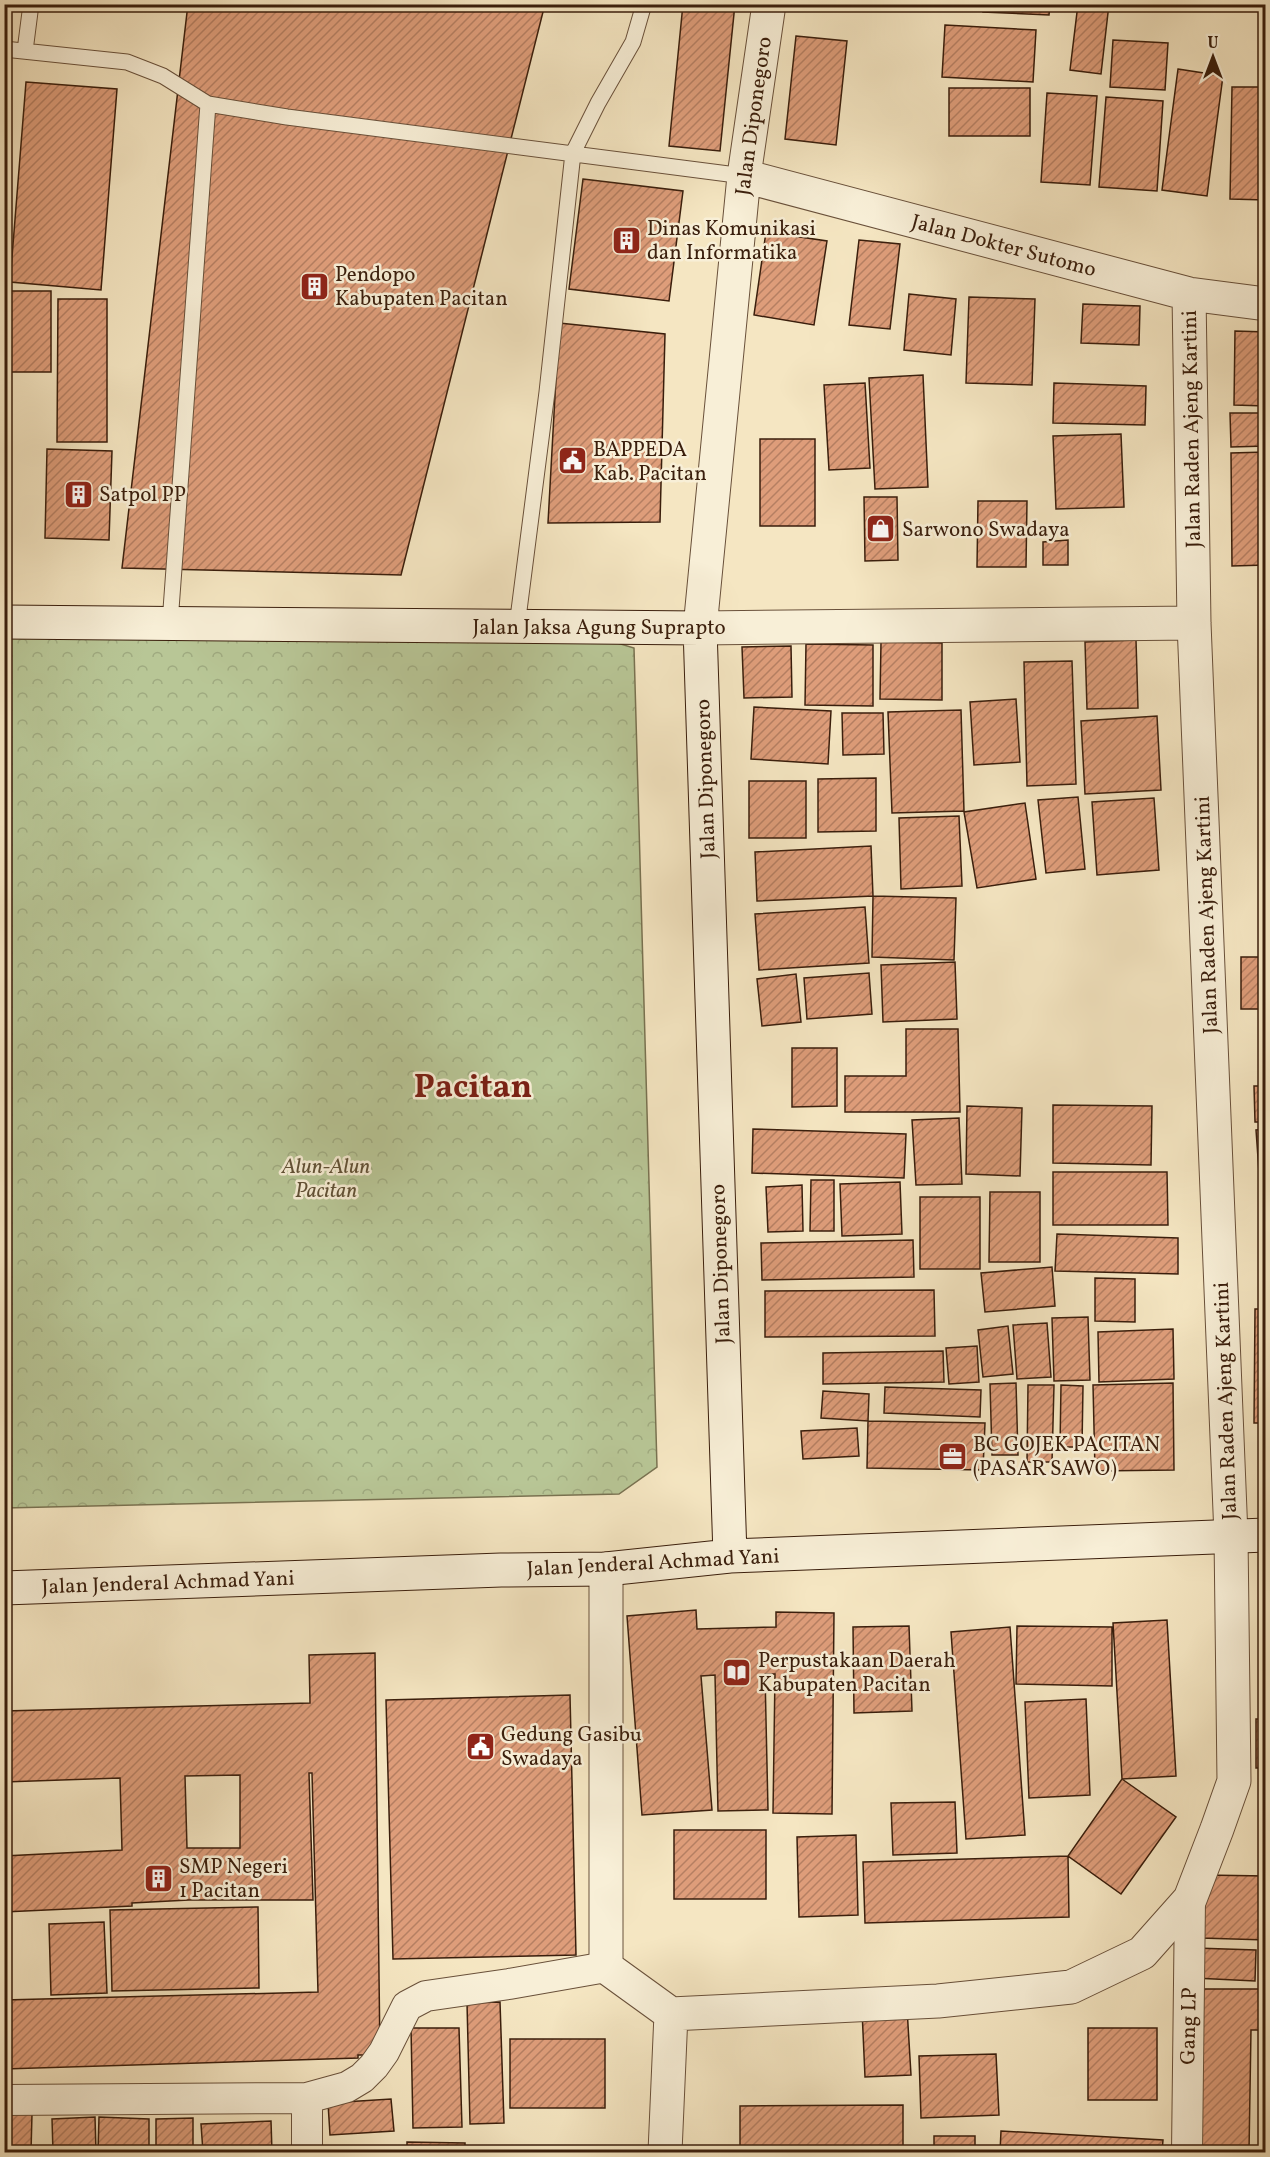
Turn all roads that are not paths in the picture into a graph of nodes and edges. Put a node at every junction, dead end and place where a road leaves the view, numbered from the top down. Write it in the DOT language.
graph roads {
  1 [pos="31,4"];
  2 [pos="644,4"];
  3 [pos="769,4"];
  4 [pos="4,49"];
  5 [pos="26,51"];
  6 [pos="208,104"];
  7 [pos="573,153"];
  8 [pos="744,176"];
  9 [pos="1189,294"];
  10 [pos="1266,304"];
  11 [pos="4,622"];
  12 [pos="170,623"];
  13 [pos="1194,623"];
  14 [pos="517,626"];
  15 [pos="700,628"];
  16 [pos="1266,1535"];
  17 [pos="1231,1536"];
  18 [pos="730,1556"];
  19 [pos="606,1569"];
  20 [pos="4,1588"];
  21 [pos="1190,1899"];
  22 [pos="606,1966"];
  23 [pos="671,2014"];
  24 [pos="307,2098"];
  25 [pos="4,2100"];
  26 [pos="308,2152"];
  27 [pos="665,2152"];
  28 [pos="1187,2152"];
  1 -- 5 [label="lane"];
  2 -- 7 [label="lane"];
  3 -- 8 [label="street, Jalan Diponegoro"];
  4 -- 5 [label="lane"];
  5 -- 6 [label="lane"];
  6 -- 7 [label="lane"];
  6 -- 12 [label="lane"];
  7 -- 8 [label="lane"];
  7 -- 14 [label="lane"];
  8 -- 9 [label="street, Jalan Dokter Sutomo"];
  8 -- 15 [label="street, Jalan Diponegoro"];
  9 -- 10 [label="street, Jalan Dokter Sutomo"];
  9 -- 13 [label="street, Jalan Raden Ajeng Kartini"];
  11 -- 12 [label="street, Jalan Jaksa Agung Suprapto"];
  12 -- 14 [label="street, Jalan Jaksa Agung Suprapto"];
  13 -- 15 [label="street, Jalan Jaksa Agung Suprapto"];
  13 -- 17 [label="street, Jalan Raden Ajeng Kartini"];
  14 -- 15 [label="street, Jalan Jaksa Agung Suprapto"];
  15 -- 18 [label="street, Jalan Diponegoro"];
  16 -- 17 [label="street, Jalan Jenderal Achmad Yani"];
  17 -- 18 [label="street, Jalan Jenderal Achmad Yani"];
  17 -- 21 [label="street, Jalan Raden Ajeng Kartini"];
  18 -- 19 [label="street, Jalan Jenderal Achmad Yani"];
  19 -- 20 [label="street, Jalan Jenderal Achmad Yani"];
  19 -- 22 [label="street"];
  21 -- 23 [label="street"];
  21 -- 28 [label="street, Gang LP"];
  22 -- 23 [label="street"];
  22 -- 24 [label="street"];
  23 -- 27 [label="street"];
  24 -- 25 [label="street"];
  24 -- 26 [label="street"];
}
